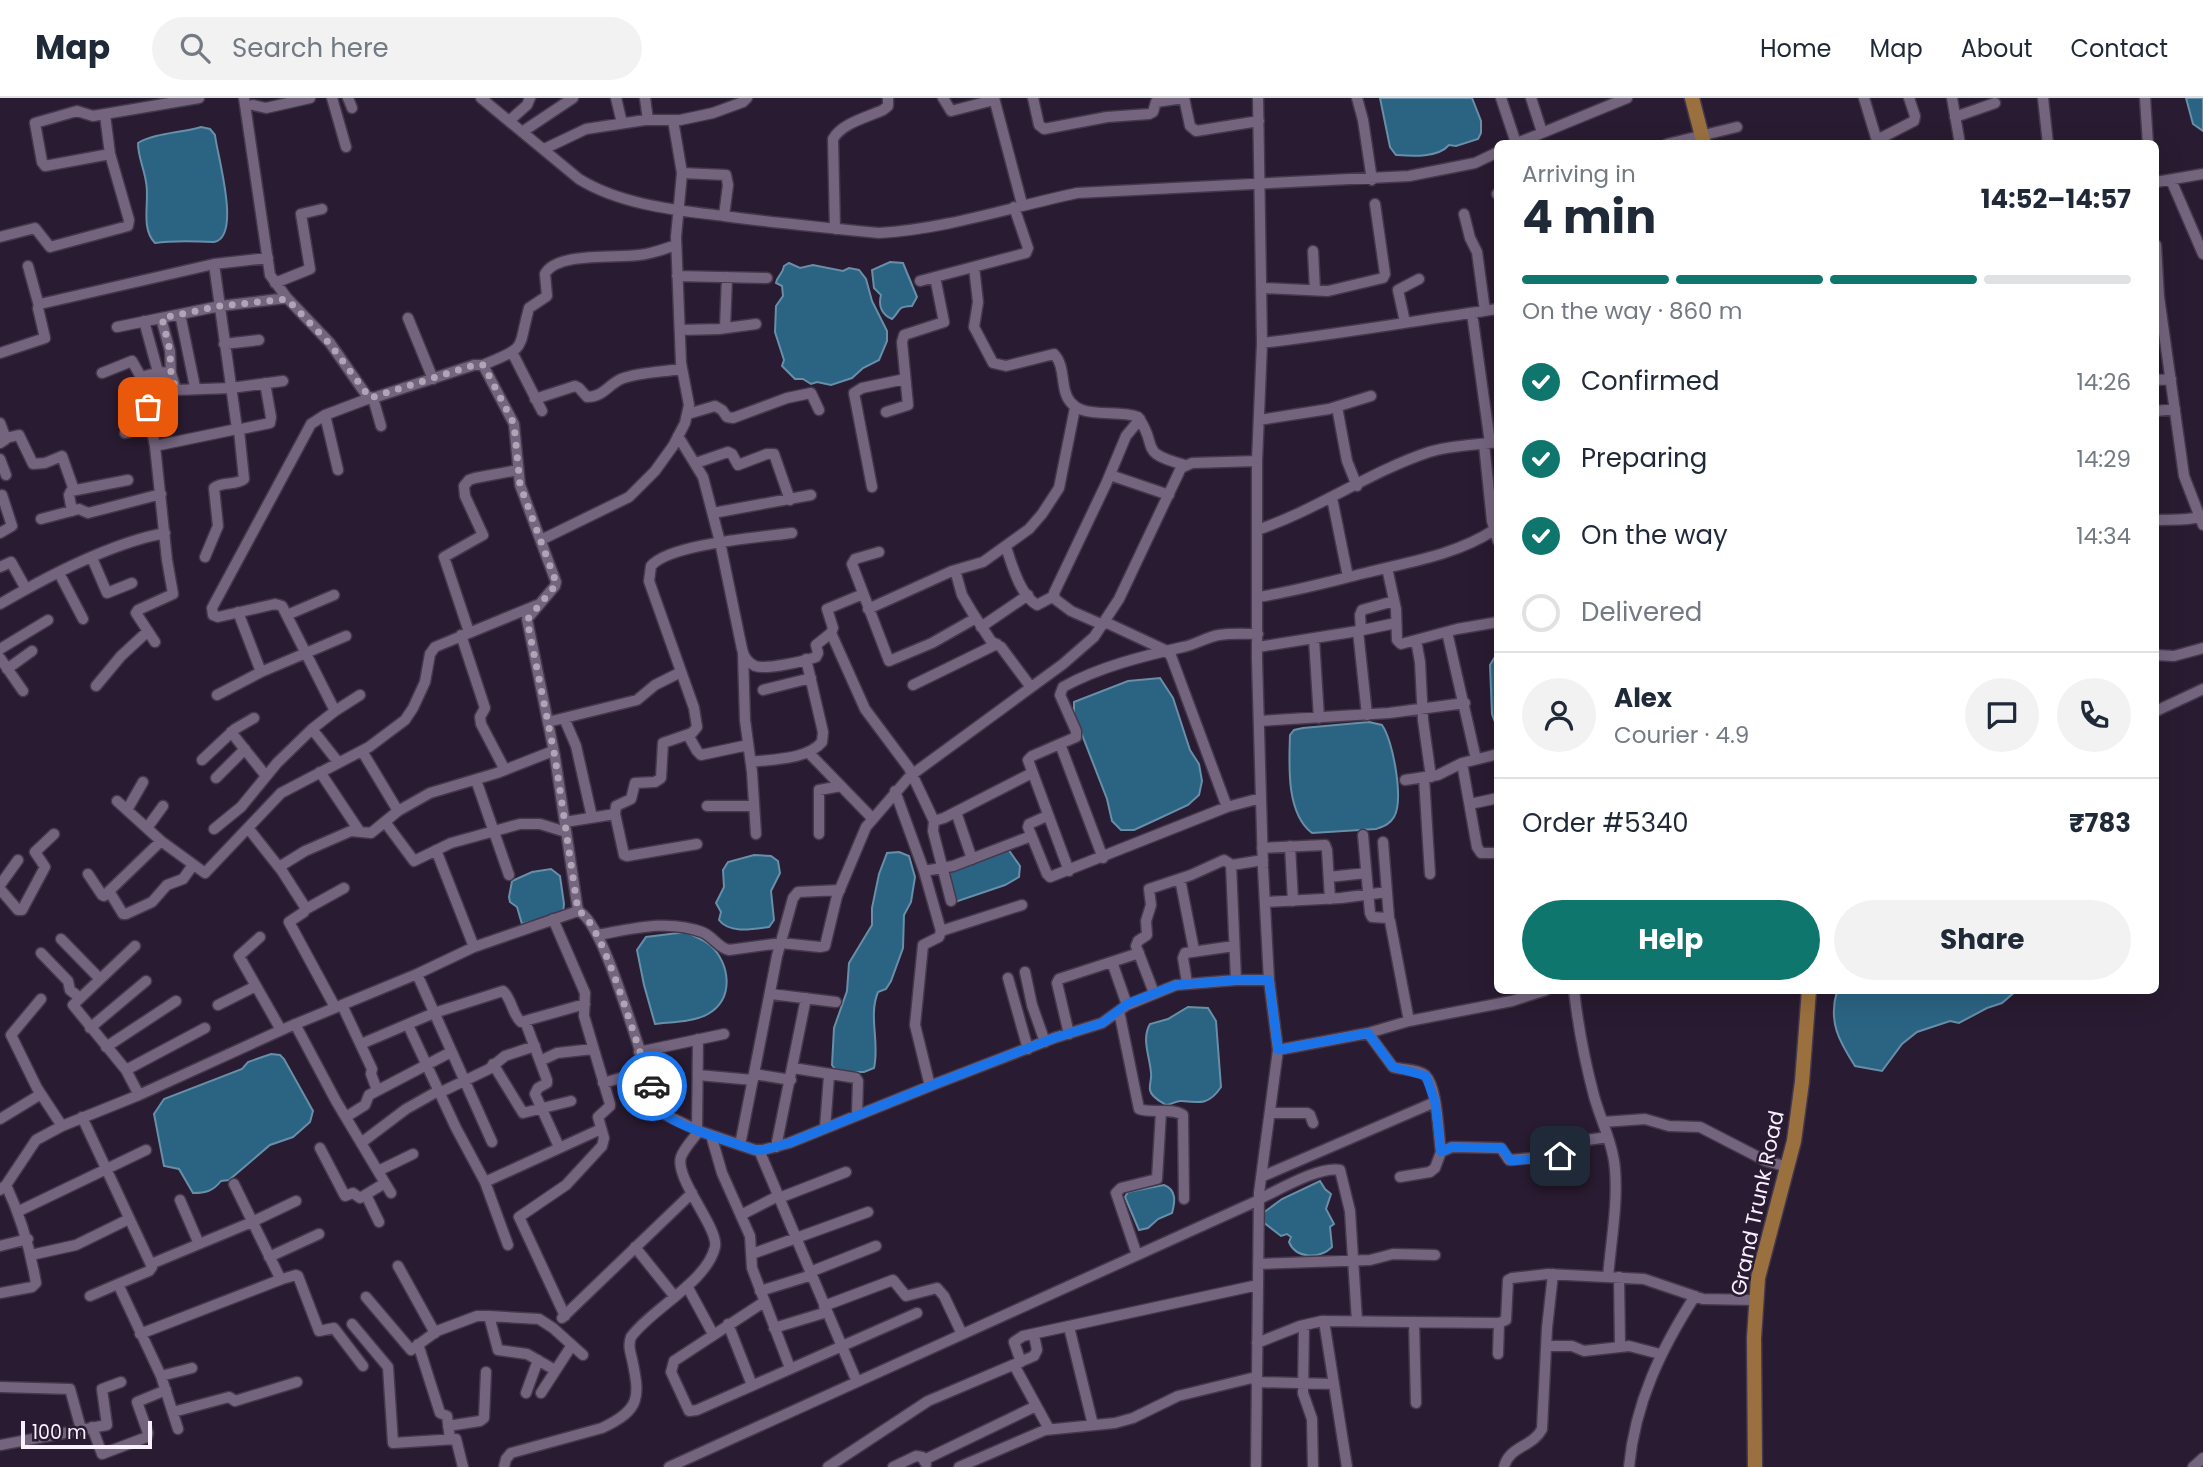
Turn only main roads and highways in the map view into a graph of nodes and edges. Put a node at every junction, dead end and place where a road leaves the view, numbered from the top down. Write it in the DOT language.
graph roads {
  1 [pos="1692,98"];
  2 [pos="1702,139"];
  3 [pos="1809,994"];
  4 [pos="1755,1467"];
  1 -- 2 [label="main road"];
  3 -- 4 [label="main road, Grand Trunk Road"];
}
